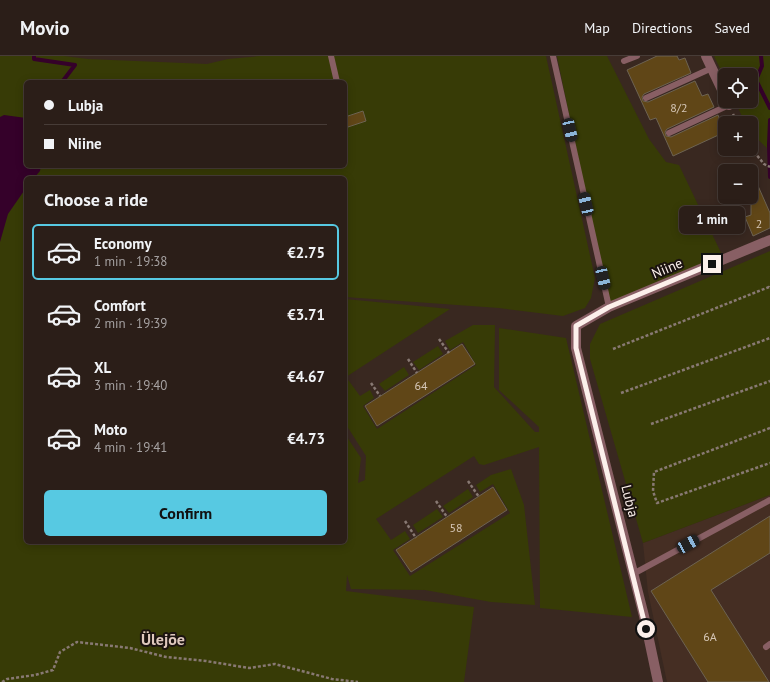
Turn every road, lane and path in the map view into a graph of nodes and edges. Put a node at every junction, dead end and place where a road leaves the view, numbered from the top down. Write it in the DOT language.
graph roads {
  1 [pos="330,56"];
  2 [pos="553,56"];
  3 [pos="637,56"];
  4 [pos="706,56"];
  5 [pos="624,62"];
  6 [pos="712,68"];
  7 [pos="336,80"];
  8 [pos="718,81"];
  9 [pos="646,98"];
  10 [pos="718,106"];
  11 [pos="669,133"];
  12 [pos="758,156"];
  13 [pos="770,168"];
  14 [pos="770,240"];
  15 [pos="770,289"];
  16 [pos="609,307"];
  17 [pos="576,326"];
  18 [pos="770,338"];
  19 [pos="440,339"];
  20 [pos="613,349"];
  21 [pos="449,353"];
  22 [pos="408,359"];
  23 [pos="417,373"];
  24 [pos="770,381"];
  25 [pos="371,383"];
  26 [pos="621,393"];
  27 [pos="380,396"];
  28 [pos="651,424"];
  29 [pos="770,428"];
  30 [pos="770,463"];
  31 [pos="468,481"];
  32 [pos="479,496"];
  33 [pos="770,500"];
  34 [pos="436,501"];
  35 [pos="447,517"];
  36 [pos="405,521"];
  37 [pos="416,538"];
  38 [pos="633,574"];
  39 [pos="2,682"];
  40 [pos="358,682"];
  41 [pos="658,682"];
  1 -- 7 [label="lane"];
  2 -- 16 [label="lane"];
  3 -- 5 [label="lane"];
  4 -- 6 [label="street"];
  6 -- 8 [label="street"];
  6 -- 9 [label="lane"];
  10 -- 11 [label="lane"];
  12 -- 13 [label="path"];
  14 -- 16 [label="street, Niine"];
  15 -- 20 [label="path"];
  16 -- 17 [label="street, Niine"];
  17 -- 38 [label="street, Lubja"];
  18 -- 26 [label="path"];
  19 -- 21 [label="path"];
  22 -- 23 [label="path"];
  24 -- 28 [label="path"];
  25 -- 27 [label="path"];
  29 -- 30 [label="path"];
  31 -- 32 [label="path"];
  33 -- 38 [label="lane"];
  34 -- 35 [label="path"];
  36 -- 37 [label="path"];
  38 -- 41 [label="street, Lubja"];
  39 -- 40 [label="path"];
}
